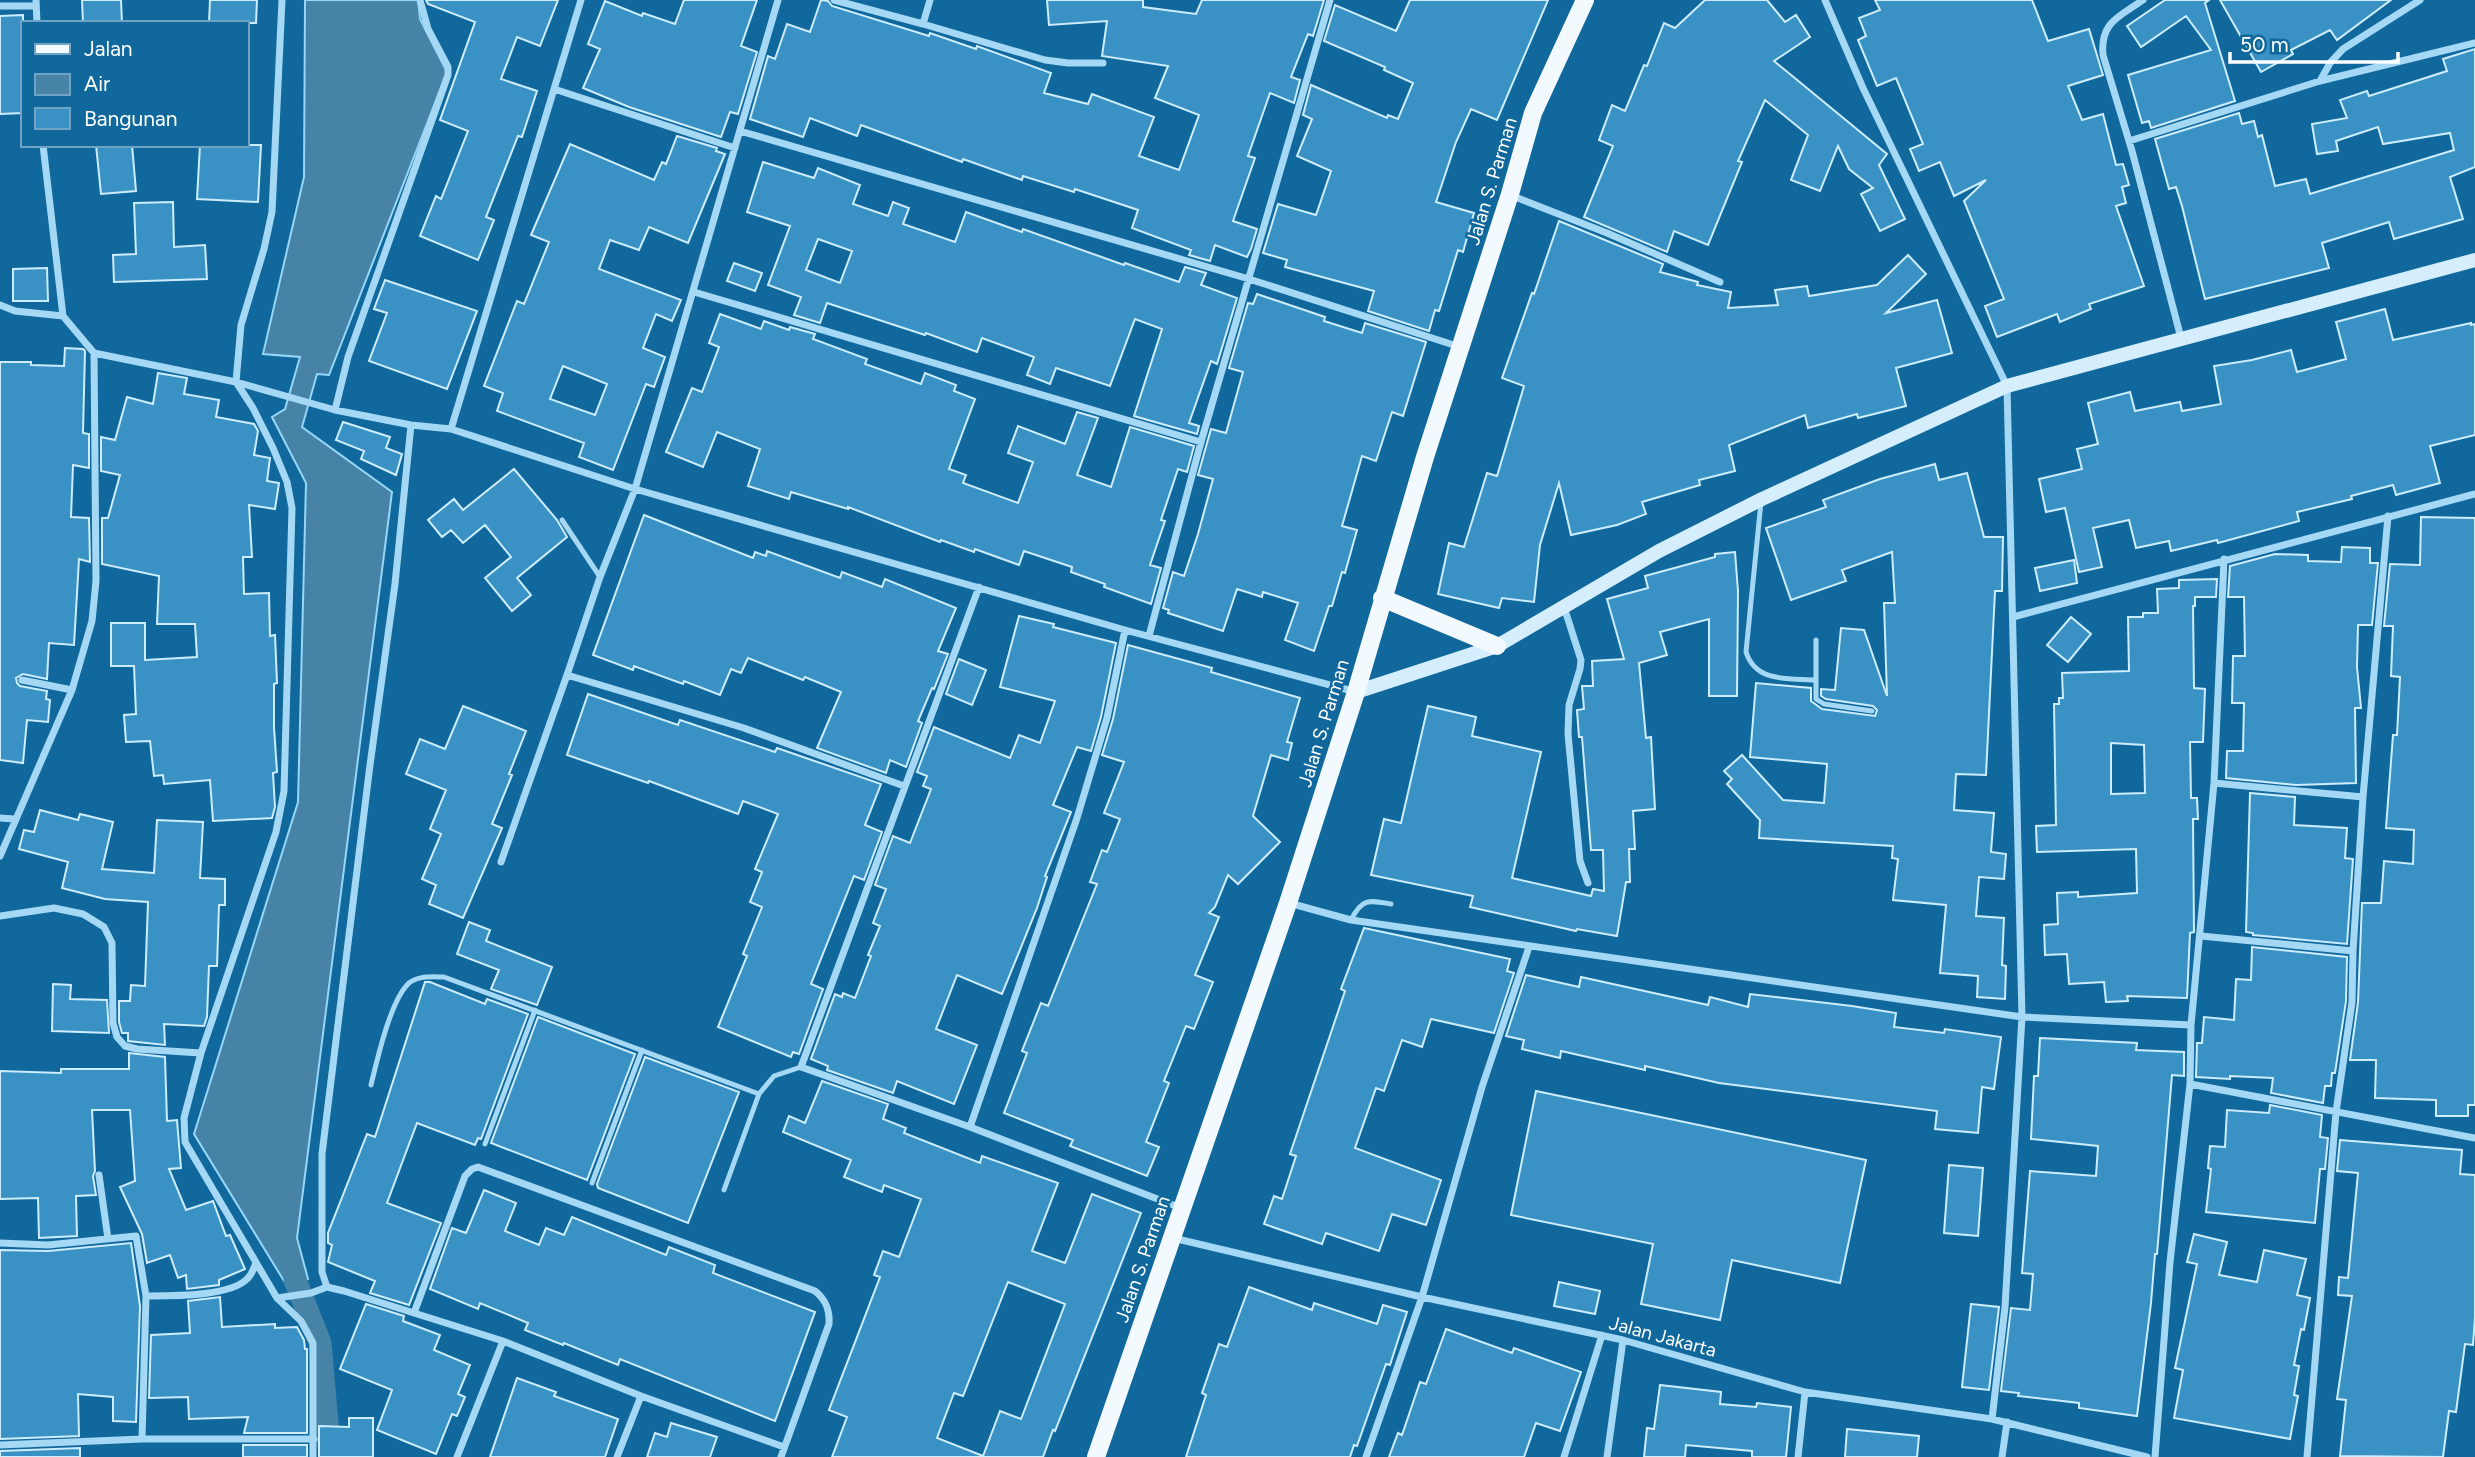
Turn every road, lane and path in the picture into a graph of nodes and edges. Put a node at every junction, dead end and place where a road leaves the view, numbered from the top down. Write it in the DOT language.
graph roads {
  1 [pos="282,0"];
  2 [pos="420,0"];
  3 [pos="580,0"];
  4 [pos="778,0"];
  5 [pos="834,0"];
  6 [pos="930,0"];
  7 [pos="1330,0"];
  8 [pos="1585,0"];
  9 [pos="1825,0"];
  10 [pos="2143,0"];
  11 [pos="2420,0"];
  12 [pos="36,3"];
  13 [pos="0,6"];
  14 [pos="37,21"];
  15 [pos="923,24"];
  16 [pos="2475,43"];
  17 [pos="1102,63"];
  18 [pos="2320,81"];
  19 [pos="554,89"];
  20 [pos="740,131"];
  21 [pos="2129,141"];
  22 [pos="43,147"];
  23 [pos="735,148"];
  24 [pos="1510,194"];
  25 [pos="2475,260"];
  26 [pos="1249,279"];
  27 [pos="1720,282"];
  28 [pos="694,292"];
  29 [pos="0,305"];
  30 [pos="63,316"];
  31 [pos="2181,338"];
  32 [pos="1461,348"];
  33 [pos="94,353"];
  34 [pos="236,382"];
  35 [pos="2007,386"];
  36 [pos="335,410"];
  37 [pos="411,425"];
  38 [pos="451,429"];
  39 [pos="1201,442"];
  40 [pos="635,489"];
  41 [pos="2475,494"];
  42 [pos="1762,499"];
  43 [pos="2388,516"];
  44 [pos="562,520"];
  45 [pos="2224,559"];
  46 [pos="600,578"];
  47 [pos="979,587"];
  48 [pos="1382,598"];
  49 [pos="1564,607"];
  50 [pos="2013,617"];
  51 [pos="1125,631"];
  52 [pos="1149,636"];
  53 [pos="1816,639"];
  54 [pos="1497,646"];
  55 [pos="567,675"];
  56 [pos="22,680"];
  57 [pos="1816,680"];
  58 [pos="72,690"];
  59 [pos="1356,692"];
  60 [pos="1872,712"];
  61 [pos="2214,783"];
  62 [pos="904,786"];
  63 [pos="2363,797"];
  64 [pos="0,818"];
  65 [pos="15,819"];
  66 [pos="0,856"];
  67 [pos="501,862"];
  68 [pos="1588,883"];
  69 [pos="1288,903"];
  70 [pos="1391,904"];
  71 [pos="0,916"];
  72 [pos="1351,919"];
  73 [pos="2201,936"];
  74 [pos="1529,947"];
  75 [pos="2353,951"];
  76 [pos="535,1010"];
  77 [pos="2022,1017"];
  78 [pos="2191,1025"];
  79 [pos="642,1050"];
  80 [pos="201,1053"];
  81 [pos="801,1067"];
  82 [pos="371,1084"];
  83 [pos="2190,1084"];
  84 [pos="759,1094"];
  85 [pos="2336,1112"];
  86 [pos="970,1127"];
  87 [pos="2475,1138"];
  88 [pos="485,1144"];
  89 [pos="99,1175"];
  90 [pos="592,1183"];
  91 [pos="724,1189"];
  92 [pos="1181,1208"];
  93 [pos="1172,1238"];
  94 [pos="108,1239"];
  95 [pos="0,1243"];
  96 [pos="256,1263"];
  97 [pos="327,1287"];
  98 [pos="146,1296"];
  99 [pos="1422,1297"];
  100 [pos="279,1298"];
  101 [pos="414,1313"];
  102 [pos="1601,1335"];
  103 [pos="1623,1340"];
  104 [pos="503,1341"];
  105 [pos="1805,1392"];
  106 [pos="641,1396"];
  107 [pos="1992,1419"];
  108 [pos="2007,1422"];
  109 [pos="142,1439"];
  110 [pos="314,1439"];
  111 [pos="0,1445"];
  112 [pos="784,1447"];
  113 [pos="313,1457"];
  114 [pos="457,1457"];
  115 [pos="617,1457"];
  116 [pos="781,1457"];
  117 [pos="1096,1457"];
  118 [pos="1366,1457"];
  119 [pos="1564,1457"];
  120 [pos="1607,1457"];
  121 [pos="1798,1457"];
  122 [pos="2002,1457"];
  123 [pos="2147,1457"];
  124 [pos="2155,1457"];
  125 [pos="2307,1457"];
  1 -- 34 [label="street"];
  2 -- 36 [label="street"];
  3 -- 19 [label="street"];
  4 -- 20 [label="street"];
  5 -- 15 [label="street"];
  6 -- 15 [label="street"];
  7 -- 26 [label="street"];
  8 -- 24 [label="main road, Jalan S. Parman"];
  9 -- 35 [label="street"];
  10 -- 21 [label="street"];
  11 -- 18 [label="street"];
  12 -- 13 [label="street"];
  12 -- 14 [label="street"];
  15 -- 17 [label="street"];
  16 -- 18 [label="street"];
  18 -- 21 [label="street"];
  19 -- 23 [label="street"];
  19 -- 38 [label="street"];
  20 -- 23 [label="street"];
  20 -- 26 [label="street"];
  21 -- 31 [label="street"];
  22 -- 30 [label="street"];
  23 -- 28 [label="street"];
  24 -- 27 [label="street"];
  24 -- 32 [label="main road, Jalan S. Parman"];
  25 -- 31 [label="main road"];
  26 -- 32 [label="street"];
  26 -- 39 [label="street"];
  28 -- 39 [label="street"];
  28 -- 40 [label="street"];
  29 -- 30 [label="street"];
  30 -- 33 [label="street"];
  31 -- 35 [label="main road"];
  32 -- 48 [label="main road, Jalan S. Parman"];
  33 -- 34 [label="street"];
  33 -- 58 [label="street"];
  34 -- 36 [label="street"];
  34 -- 80 [label="street"];
  35 -- 42 [label="main road"];
  35 -- 50 [label="street"];
  36 -- 37 [label="street"];
  37 -- 38 [label="street"];
  37 -- 97 [label="street"];
  38 -- 40 [label="street"];
  39 -- 52 [label="street"];
  40 -- 46 [label="street"];
  40 -- 47 [label="street"];
  41 -- 43 [label="street"];
  42 -- 49 [label="main road"];
  42 -- 57 [label="lane"];
  43 -- 45 [label="street"];
  43 -- 63 [label="street"];
  44 -- 46 [label="lane"];
  45 -- 50 [label="street"];
  45 -- 61 [label="street"];
  46 -- 55 [label="street"];
  47 -- 51 [label="street"];
  47 -- 62 [label="street"];
  48 -- 54 [label="main road"];
  48 -- 59 [label="main road, Jalan S. Parman"];
  49 -- 54 [label="main road"];
  49 -- 68 [label="street"];
  50 -- 77 [label="street"];
  51 -- 52 [label="street"];
  51 -- 86 [label="street"];
  52 -- 59 [label="street"];
  53 -- 57 [label="lane"];
  54 -- 59 [label="main road"];
  55 -- 62 [label="street"];
  55 -- 67 [label="street"];
  56 -- 58 [label="street"];
  57 -- 60 [label="lane"];
  58 -- 65 [label="street"];
  59 -- 69 [label="main road, Jalan S. Parman"];
  61 -- 63 [label="street"];
  61 -- 73 [label="street"];
  62 -- 81 [label="street"];
  63 -- 75 [label="street"];
  64 -- 65 [label="street"];
  65 -- 66 [label="street"];
  69 -- 72 [label="street"];
  69 -- 92 [label="main road, Jalan S. Parman"];
  70 -- 72 [label="lane"];
  71 -- 80 [label="street"];
  72 -- 74 [label="street"];
  73 -- 75 [label="street"];
  73 -- 78 [label="street"];
  74 -- 77 [label="street"];
  74 -- 99 [label="street"];
  75 -- 85 [label="street"];
  76 -- 79 [label="lane"];
  76 -- 82 [label="lane"];
  76 -- 88 [label="lane"];
  77 -- 78 [label="street"];
  77 -- 107 [label="street"];
  78 -- 83 [label="street"];
  79 -- 84 [label="lane"];
  79 -- 90 [label="lane"];
  80 -- 96 [label="street"];
  81 -- 84 [label="lane"];
  81 -- 86 [label="street"];
  83 -- 85 [label="street"];
  83 -- 124 [label="street"];
  84 -- 91 [label="lane"];
  85 -- 87 [label="street"];
  85 -- 125 [label="street"];
  86 -- 92 [label="street"];
  89 -- 94 [label="street"];
  92 -- 93 [label="main road, Jalan S. Parman"];
  93 -- 99 [label="street, Jalan Jakarta"];
  93 -- 117 [label="main road, Jalan S. Parman"];
  94 -- 95 [label="street"];
  94 -- 98 [label="street"];
  96 -- 98 [label="street"];
  96 -- 100 [label="street"];
  97 -- 100 [label="street"];
  97 -- 101 [label="street"];
  98 -- 109 [label="street"];
  99 -- 102 [label="street, Jalan Jakarta"];
  99 -- 118 [label="street"];
  100 -- 110 [label="street"];
  101 -- 104 [label="street"];
  101 -- 112 [label="street"];
  102 -- 103 [label="street, Jalan Jakarta"];
  102 -- 119 [label="street"];
  103 -- 105 [label="street, Jalan Jakarta"];
  103 -- 120 [label="street"];
  104 -- 106 [label="street"];
  104 -- 114 [label="street"];
  105 -- 107 [label="street, Jalan Jakarta"];
  105 -- 121 [label="street"];
  106 -- 112 [label="street"];
  106 -- 115 [label="street"];
  107 -- 108 [label="street, Jalan Jakarta"];
  108 -- 122 [label="street"];
  108 -- 123 [label="street, Jalan Jakarta"];
  109 -- 110 [label="street"];
  109 -- 111 [label="street"];
  110 -- 113 [label="street"];
  112 -- 116 [label="street"];
}
